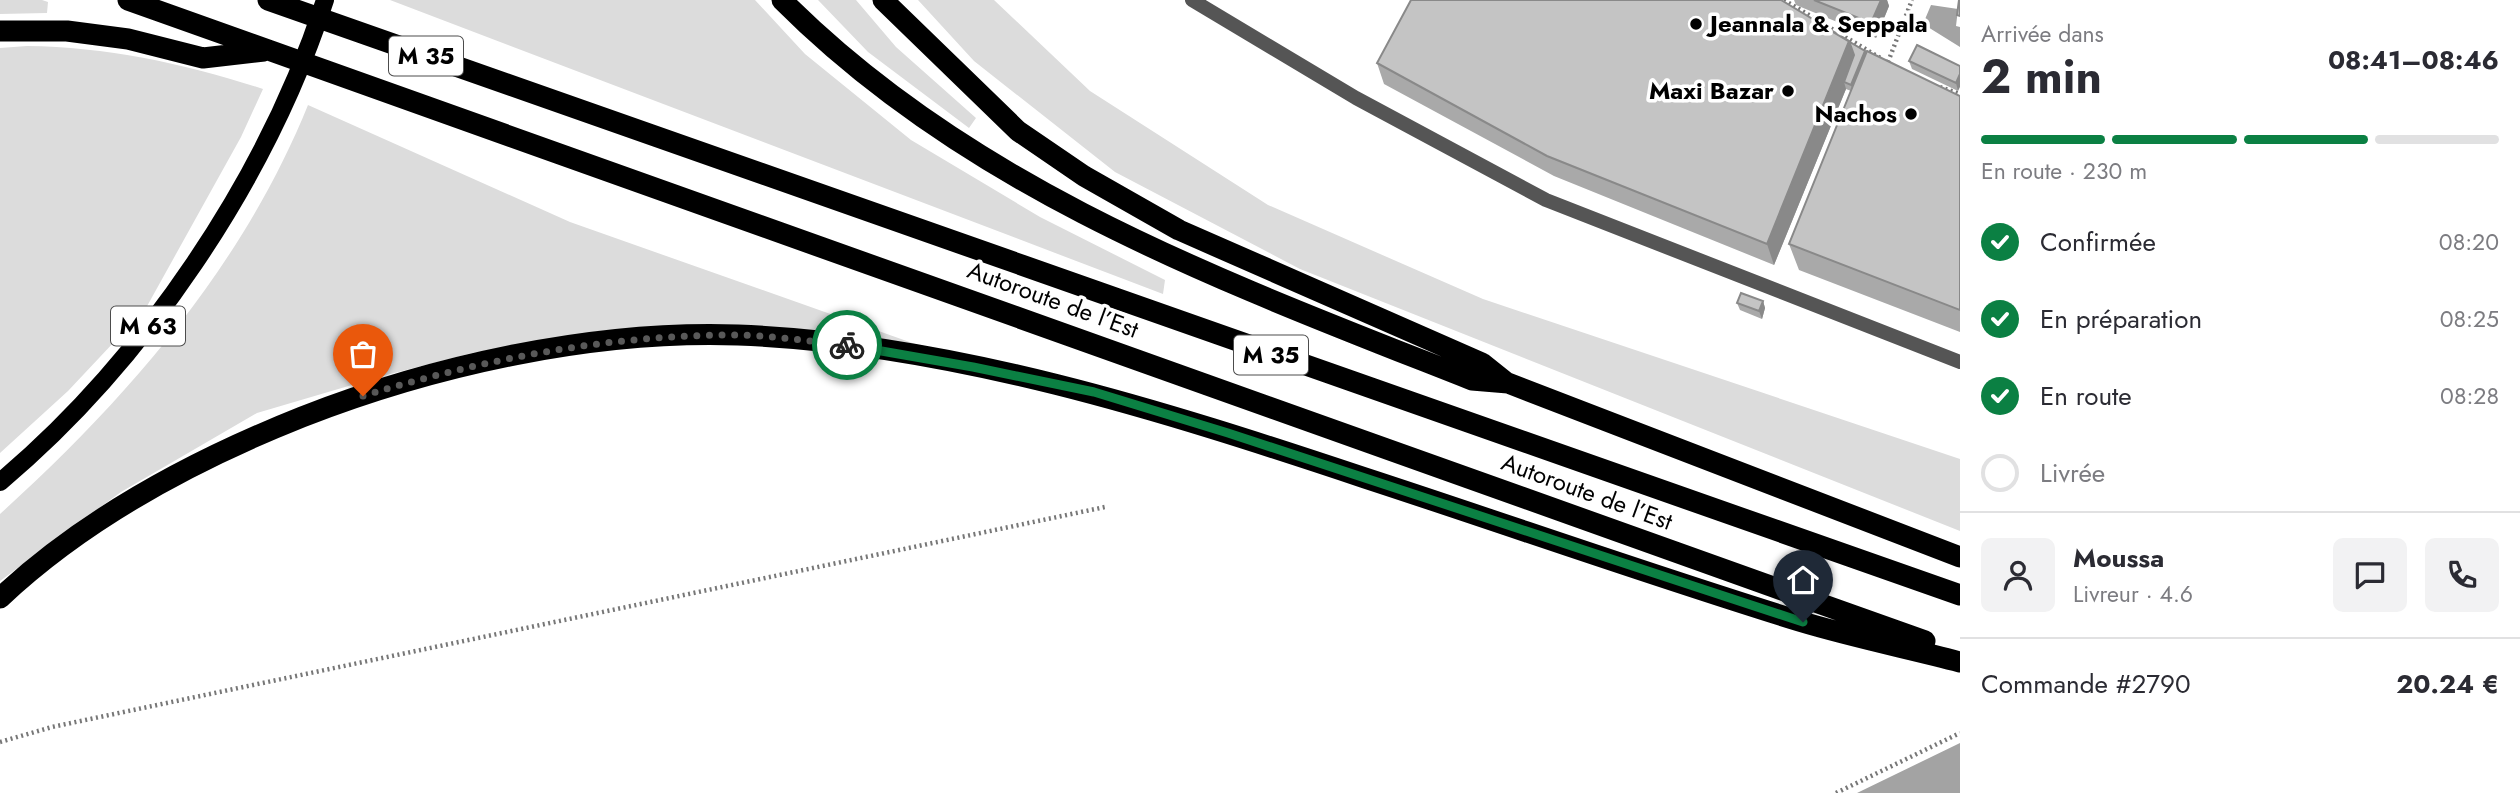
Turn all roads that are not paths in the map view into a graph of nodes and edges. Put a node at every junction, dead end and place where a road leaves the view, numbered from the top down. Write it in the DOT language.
graph roads {
  1 [pos="128,0"];
  2 [pos="268,0"];
  3 [pos="325,0"];
  4 [pos="782,0"];
  5 [pos="883,0"];
  6 [pos="1192,0"];
  7 [pos="0,31"];
  8 [pos="268,50"];
  9 [pos="1960,362"];
  10 [pos="1508,383"];
  11 [pos="0,482"];
  12 [pos="1960,557"];
  13 [pos="1960,594"];
  14 [pos="0,598"];
  15 [pos="1960,653"];
  16 [pos="1960,662"];
  1 -- 8 [label="highway, Autoroute de l’Est / M 35"];
  2 -- 13 [label="highway, Autoroute de l’Est / M 35"];
  3 -- 11 [label="main road, M 63"];
  4 -- 10 [label="highway"];
  5 -- 10 [label="highway"];
  6 -- 9 [label="lane"];
  7 -- 8 [label="highway"];
  8 -- 15 [label="highway, Autoroute de l’Est / M 35"];
  10 -- 12 [label="highway"];
  14 -- 16 [label="highway"];
}
